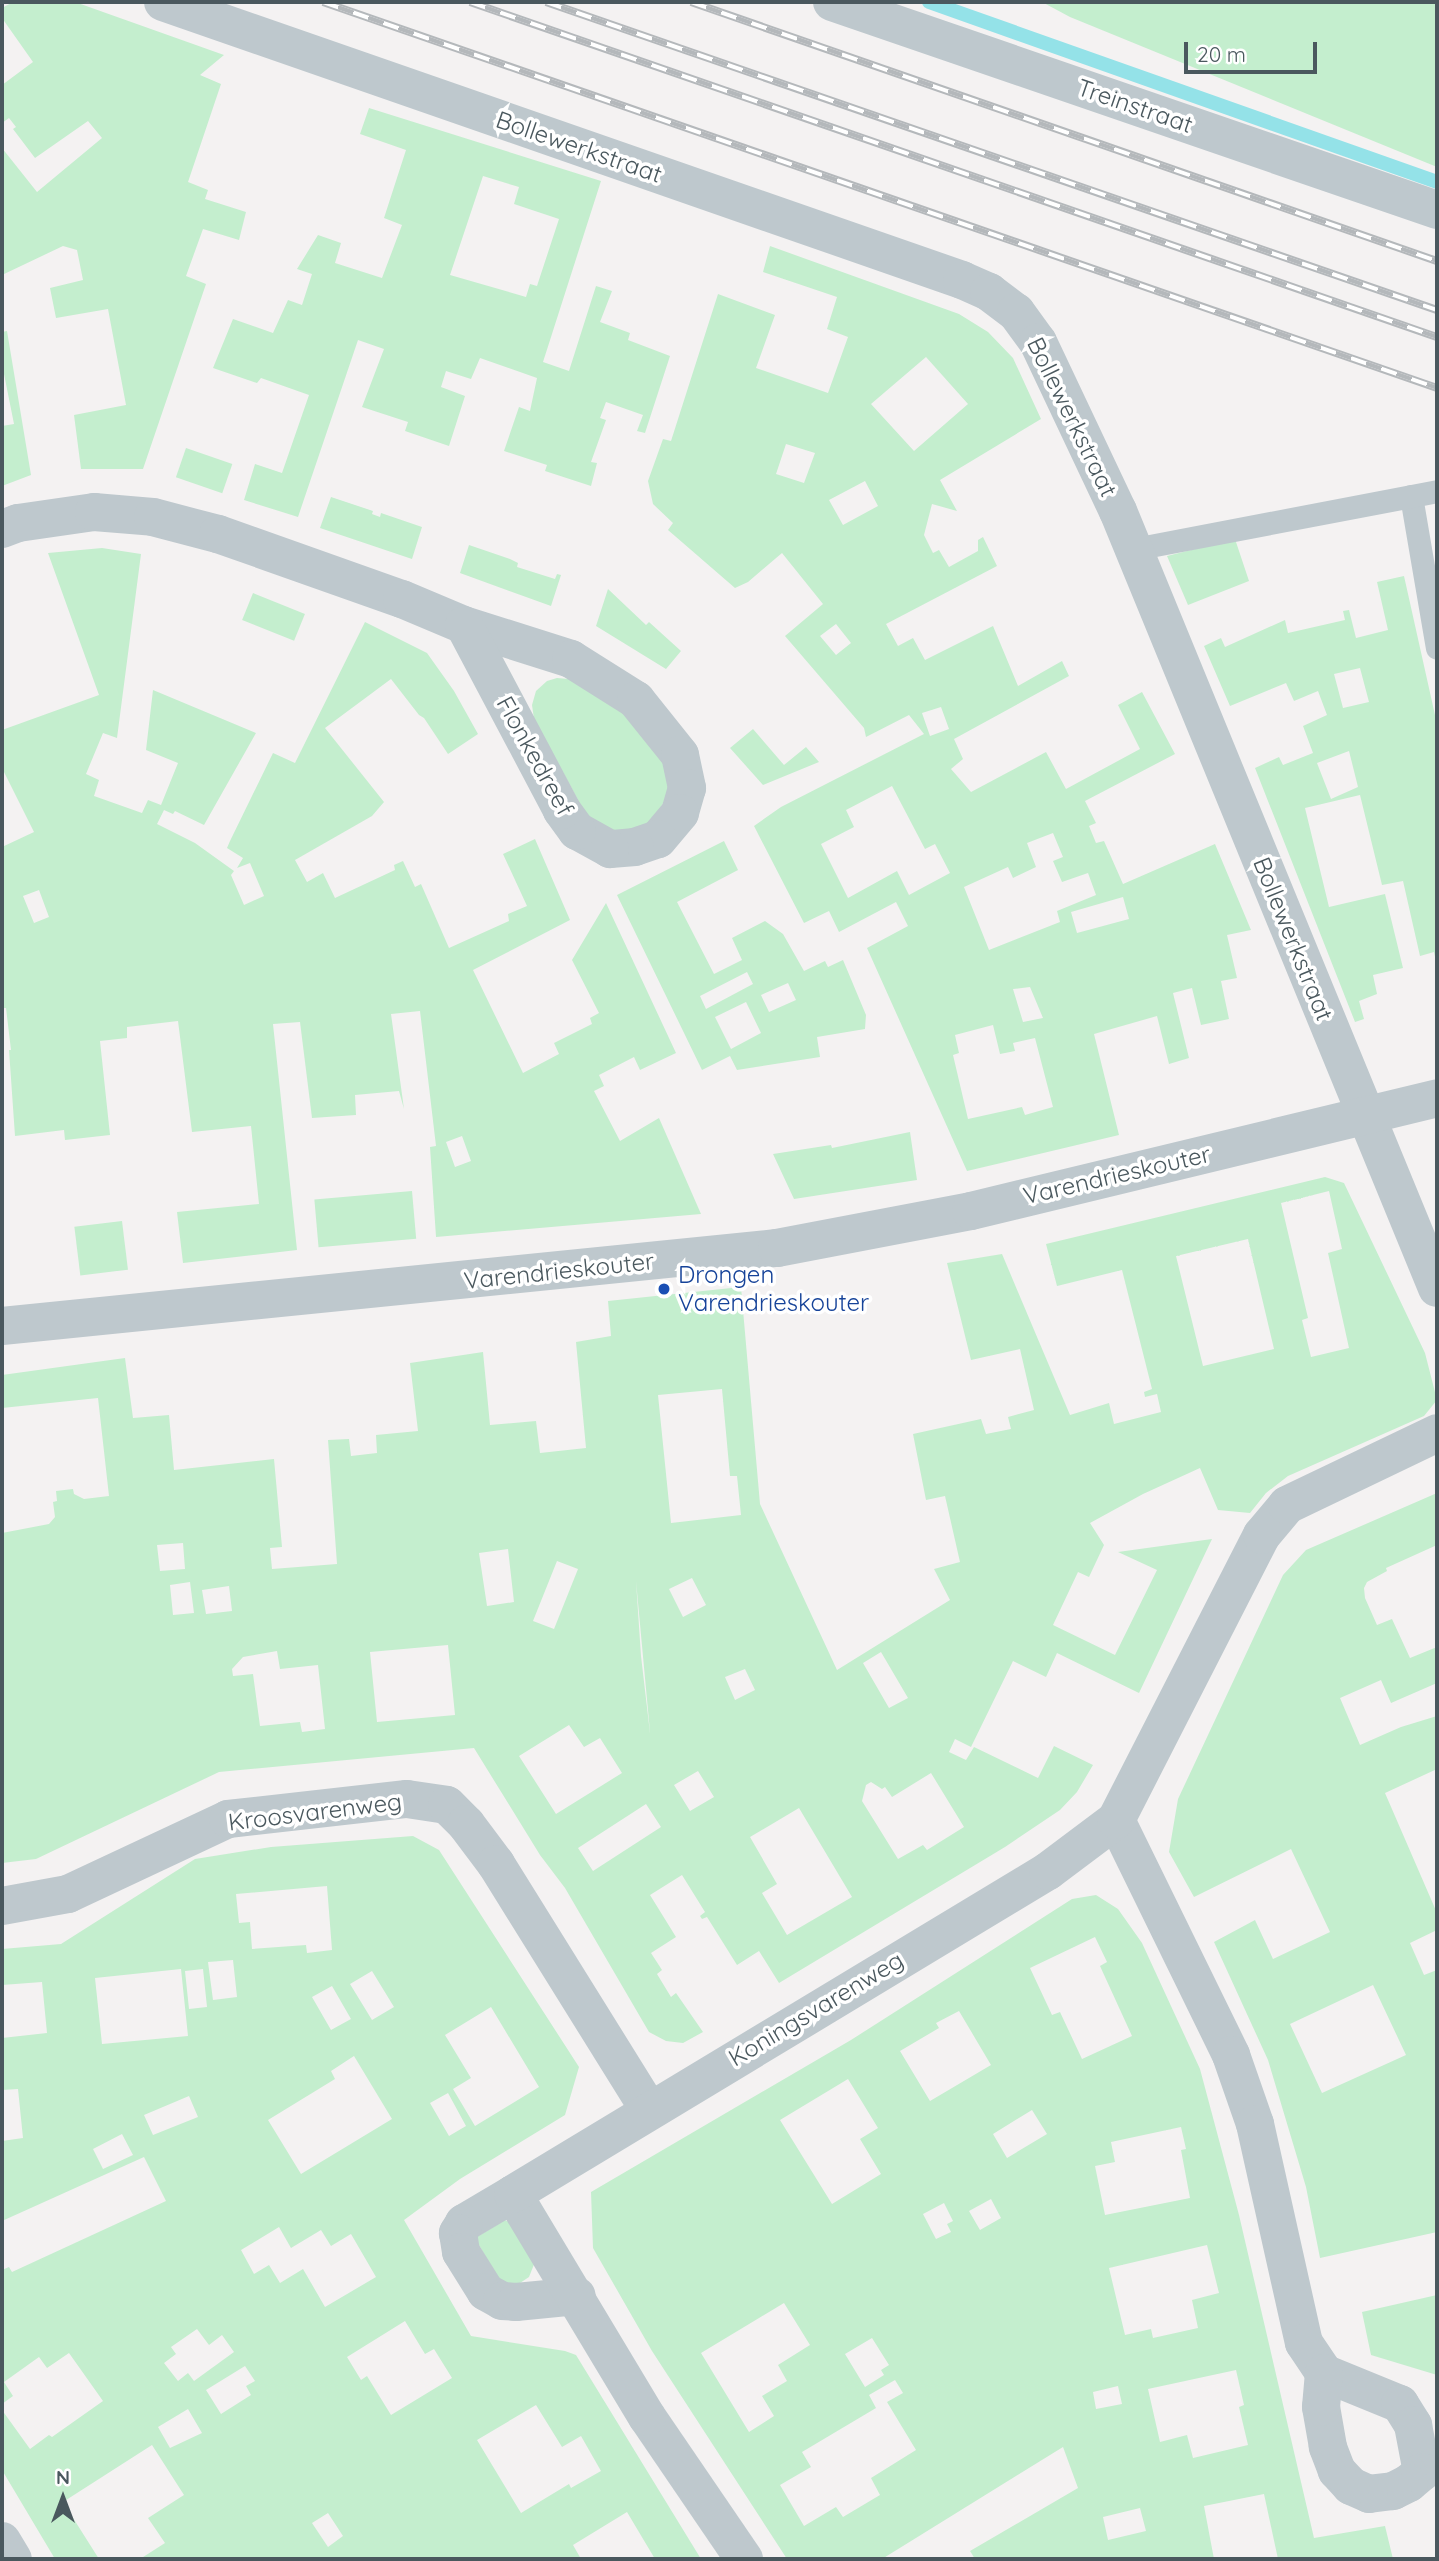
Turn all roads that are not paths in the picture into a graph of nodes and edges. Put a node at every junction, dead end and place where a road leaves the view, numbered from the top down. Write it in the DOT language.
graph roads {
  1 [pos="163,2"];
  2 [pos="832,2"];
  3 [pos="1437,210"];
  4 [pos="1437,491"];
  5 [pos="1411,496"];
  6 [pos="2,529"];
  7 [pos="1133,549"];
  8 [pos="464,625"];
  9 [pos="1437,648"];
  10 [pos="1437,1098"];
  11 [pos="1365,1116"];
  12 [pos="1437,1289"];
  13 [pos="2,1326"];
  14 [pos="1437,1433"];
  15 [pos="1116,1821"];
  16 [pos="2,1906"];
  17 [pos="649,2110"];
  18 [pos="513,2194"];
  19 [pos="577,2296"];
  20 [pos="1324,2373"];
  21 [pos="2,2541"];
  22 [pos="13,2559"];
  23 [pos="744,2559"];
  1 -- 7 [label="street, Bollewerkstraat"];
  2 -- 3 [label="street, Treinstraat"];
  4 -- 5 [label="lane"];
  5 -- 7 [label="lane"];
  5 -- 9 [label="lane"];
  6 -- 8 [label="street, Flonkedreef"];
  7 -- 11 [label="street, Bollewerkstraat"];
  8 -- 8 [label="street, Flonkedreef"];
  10 -- 11 [label="street, Varendrieskouter"];
  11 -- 12 [label="street, Bollewerkstraat"];
  11 -- 13 [label="street, Varendrieskouter"];
  14 -- 15 [label="street, Koningsvarenweg"];
  15 -- 17 [label="street, Koningsvarenweg"];
  15 -- 20 [label="street"];
  16 -- 17 [label="street, Kroosvarenweg"];
  17 -- 18 [label="street, Koningsvarenweg"];
  18 -- 19 [label="street"];
  18 -- 19 [label="street, Koningsvarenweg"];
  19 -- 23 [label="street"];
  21 -- 22 [label="street"];
}
